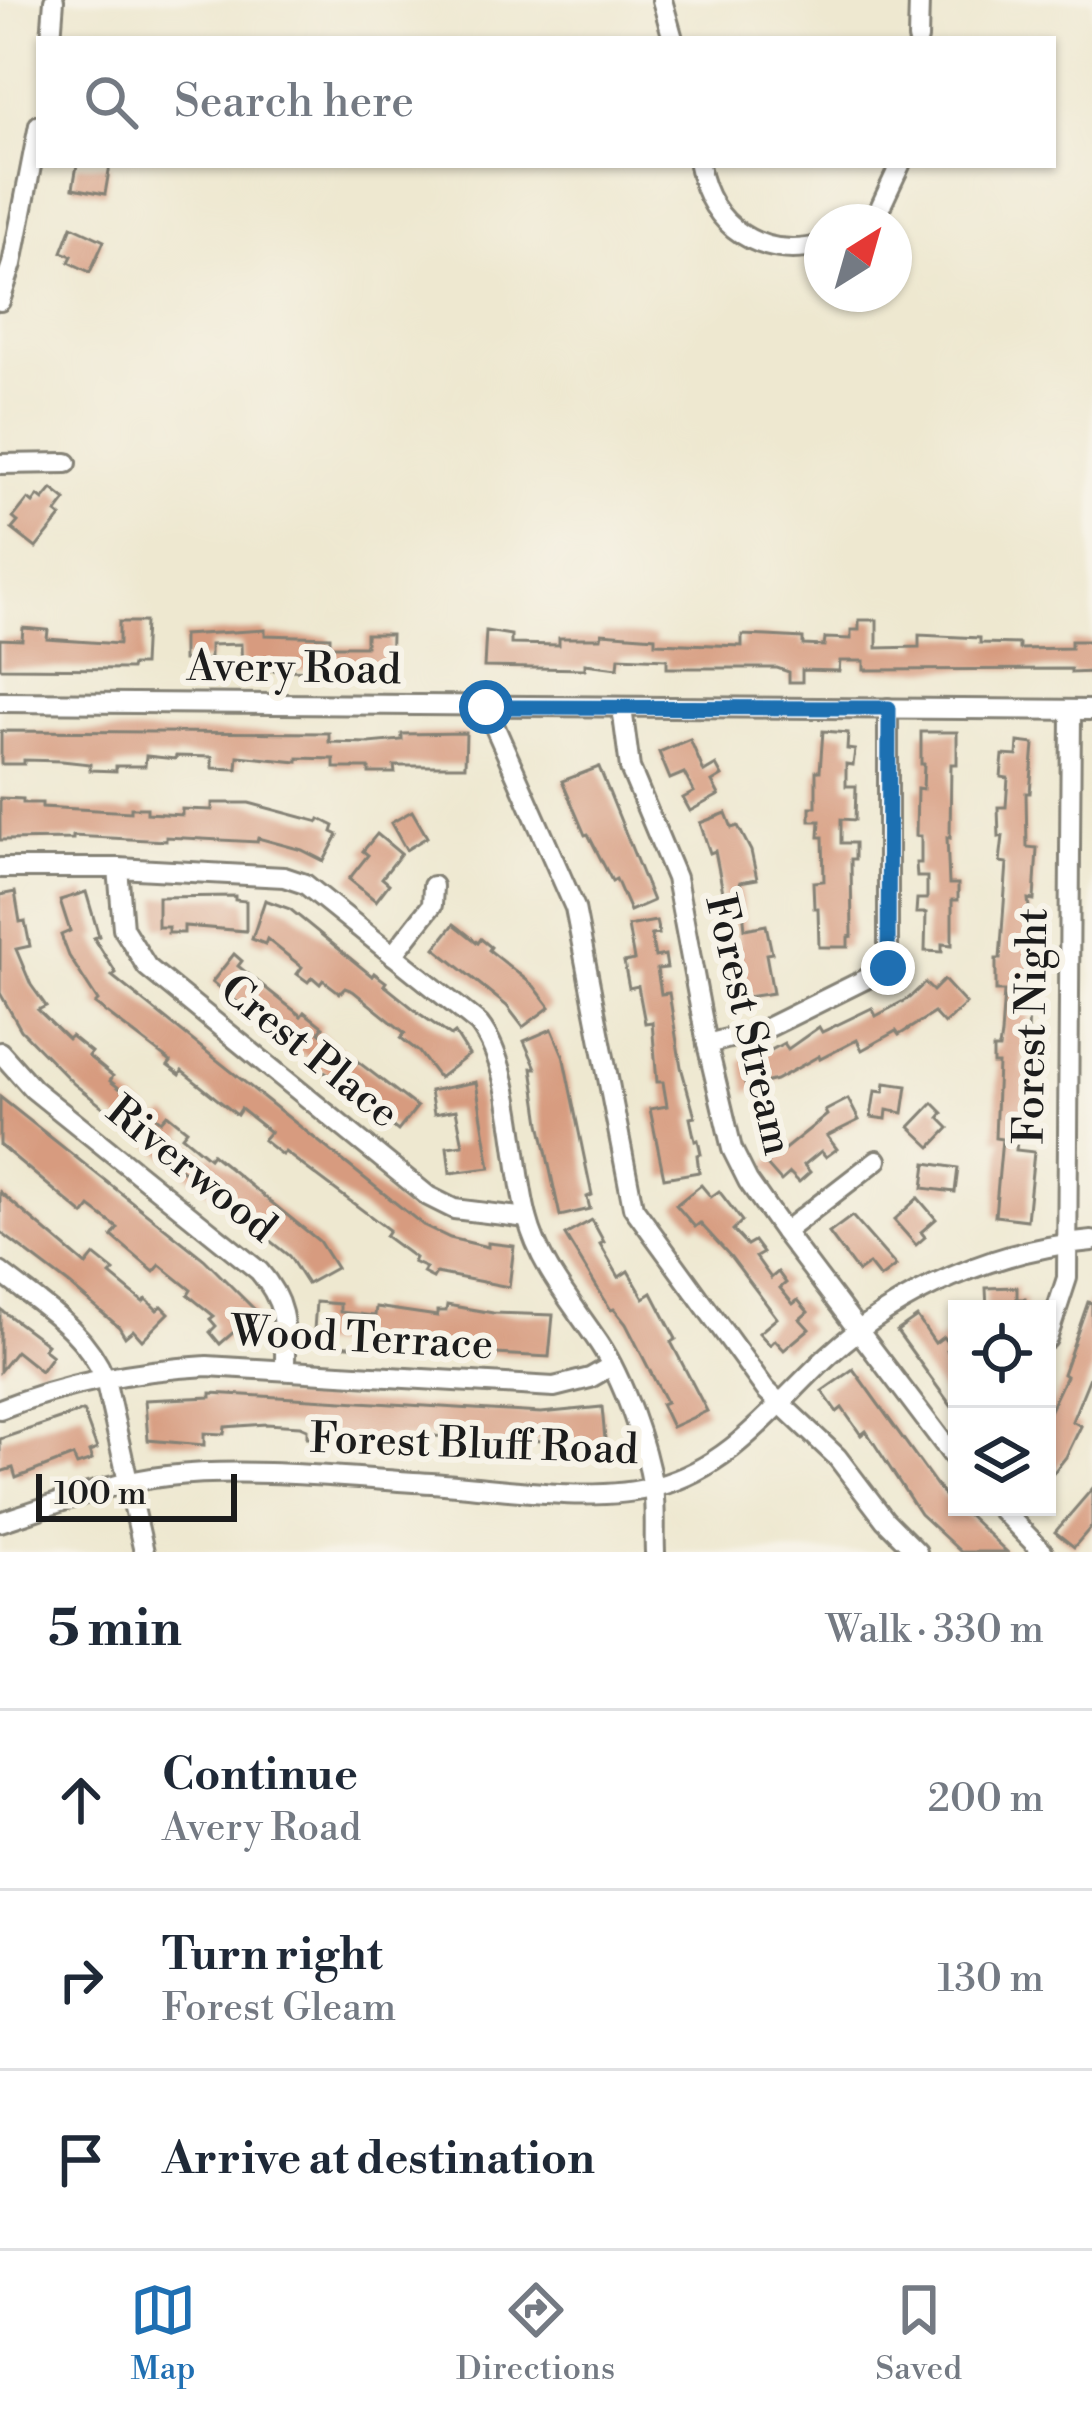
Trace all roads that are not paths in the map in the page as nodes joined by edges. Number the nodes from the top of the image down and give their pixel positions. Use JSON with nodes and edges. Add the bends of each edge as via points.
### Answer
{"nodes":[{"id":1,"x":54,"y":0,"type":"edge"},
{"id":2,"x":662,"y":0,"type":"edge"},
{"id":3,"x":919,"y":0,"type":"edge"},
{"id":4,"x":51,"y":36,"type":"edge"},
{"id":5,"x":672,"y":36,"type":"edge"},
{"id":6,"x":918,"y":36,"type":"edge"},
{"id":7,"x":36,"y":140,"type":"edge"},
{"id":8,"x":700,"y":168,"type":"edge"},
{"id":9,"x":899,"y":168,"type":"edge"},
{"id":10,"x":882,"y":204,"type":"edge"},
{"id":11,"x":804,"y":248,"type":"edge"},
{"id":12,"x":0,"y":301,"type":"edge"},
{"id":13,"x":67,"y":463,"type":"dead end"},
{"id":14,"x":0,"y":464,"type":"edge"},
{"id":15,"x":0,"y":703,"type":"edge"},
{"id":16,"x":486,"y":707,"type":"junction"},
{"id":17,"x":622,"y":708,"type":"junction"},
{"id":18,"x":889,"y":708,"type":"junction"},
{"id":19,"x":1071,"y":710,"type":"junction"},
{"id":20,"x":1092,"y":710,"type":"edge"},
{"id":21,"x":0,"y":868,"type":"edge"},
{"id":22,"x":118,"y":868,"type":"junction"},
{"id":23,"x":433,"y":886,"type":"dead end"},
{"id":24,"x":393,"y":955,"type":"junction"},
{"id":25,"x":706,"y":1044,"type":"junction"},
{"id":26,"x":0,"y":1052,"type":"edge"},
{"id":27,"x":877,"y":1160,"type":"dead end"},
{"id":28,"x":527,"y":1217,"type":"junction"},
{"id":29,"x":784,"y":1232,"type":"junction"},
{"id":30,"x":1092,"y":1241,"type":"edge"},
{"id":31,"x":1065,"y":1244,"type":"junction"},
{"id":32,"x":0,"y":1272,"type":"edge"},
{"id":33,"x":1056,"y":1312,"type":"edge"},
{"id":34,"x":858,"y":1332,"type":"junction"},
{"id":35,"x":611,"y":1366,"type":"junction"},
{"id":36,"x":285,"y":1370,"type":"junction"},
{"id":37,"x":105,"y":1379,"type":"junction"},
{"id":38,"x":779,"y":1404,"type":"junction"},
{"id":39,"x":0,"y":1409,"type":"edge"},
{"id":40,"x":948,"y":1449,"type":"edge"},
{"id":41,"x":129,"y":1482,"type":"junction"},
{"id":42,"x":653,"y":1488,"type":"junction"},
{"id":43,"x":1008,"y":1516,"type":"edge"},
{"id":44,"x":0,"y":1522,"type":"edge"},
{"id":45,"x":144,"y":1552,"type":"edge"},
{"id":46,"x":655,"y":1552,"type":"edge"},
{"id":47,"x":917,"y":1552,"type":"edge"},
{"id":48,"x":1043,"y":1552,"type":"edge"}],
"edges":[{"from":1,"to":4,"type":"street"},
{"from":2,"to":5,"type":"street"},
{"from":3,"to":6,"type":"street"},
{"from":7,"to":12,"type":"street"},
{"from":8,"to":11,"type":"street","via":[[722,218],[759,245]]},
{"from":9,"to":10,"type":"street"},
{"from":13,"to":14,"type":"street"},
{"from":15,"to":16,"type":"street","name":"Avery Road"},
{"from":16,"to":17,"type":"street","name":"Avery Road"},
{"from":16,"to":38,"type":"street","via":[[575,908],[633,1207]]},
{"from":17,"to":18,"type":"street","name":"Avery Road"},
{"from":17,"to":25,"type":"street","name":"Forest Stream","via":[[630,767],[676,878]]},
{"from":18,"to":19,"type":"street","name":"Avery Road"},
{"from":18,"to":25,"type":"street","via":[[888,968],[765,1029]]},
{"from":19,"to":20,"type":"street","name":"Avery Road"},
{"from":19,"to":31,"type":"street","name":"Forest Night"},
{"from":21,"to":22,"type":"street"},
{"from":22,"to":24,"type":"street","via":[[284,877]]},
{"from":22,"to":28,"type":"street","name":"Crest Place","via":[[123,928],[147,967],[428,1196],[454,1209]]},
{"from":23,"to":24,"type":"street","via":[[431,905]]},
{"from":24,"to":28,"type":"street","via":[[489,1036]]},
{"from":25,"to":29,"type":"street","name":"Forest Stream","via":[[732,1149]]},
{"from":26,"to":36,"type":"street","name":"Riverwood","via":[[33,1089],[259,1270],[285,1320]]},
{"from":27,"to":29,"type":"street"},
{"from":28,"to":35,"type":"street","via":[[559,1291]]},
{"from":29,"to":34,"type":"street","name":"Forest Stream"},
{"from":30,"to":31,"type":"street","name":"Forest Bluff Road"},
{"from":31,"to":33,"type":"street","name":"Forest Night","via":[[1067,1278]]},
{"from":31,"to":34,"type":"street","name":"Forest Bluff Road","via":[[943,1281]]},
{"from":32,"to":37,"type":"street","via":[[75,1331]]},
{"from":34,"to":38,"type":"street","name":"Forest Bluff Road"},
{"from":34,"to":40,"type":"street","name":"Forest Stream"},
{"from":35,"to":36,"type":"street","name":"Wood Terrace","via":[[554,1387]]},
{"from":35,"to":42,"type":"street"},
{"from":36,"to":37,"type":"street","name":"Wood Terrace","via":[[207,1366]]},
{"from":37,"to":39,"type":"street","name":"Wood Terrace"},
{"from":37,"to":41,"type":"street"},
{"from":38,"to":42,"type":"street","name":"Forest Bluff Road","via":[[714,1462]]},
{"from":38,"to":47,"type":"street","via":[[837,1457]]},
{"from":41,"to":42,"type":"street","name":"Forest Bluff Road","via":[[205,1474],[592,1493]]},
{"from":41,"to":44,"type":"street","name":"Forest Bluff Road"},
{"from":41,"to":45,"type":"street"},
{"from":42,"to":46,"type":"street"},
{"from":43,"to":48,"type":"street"}]}
